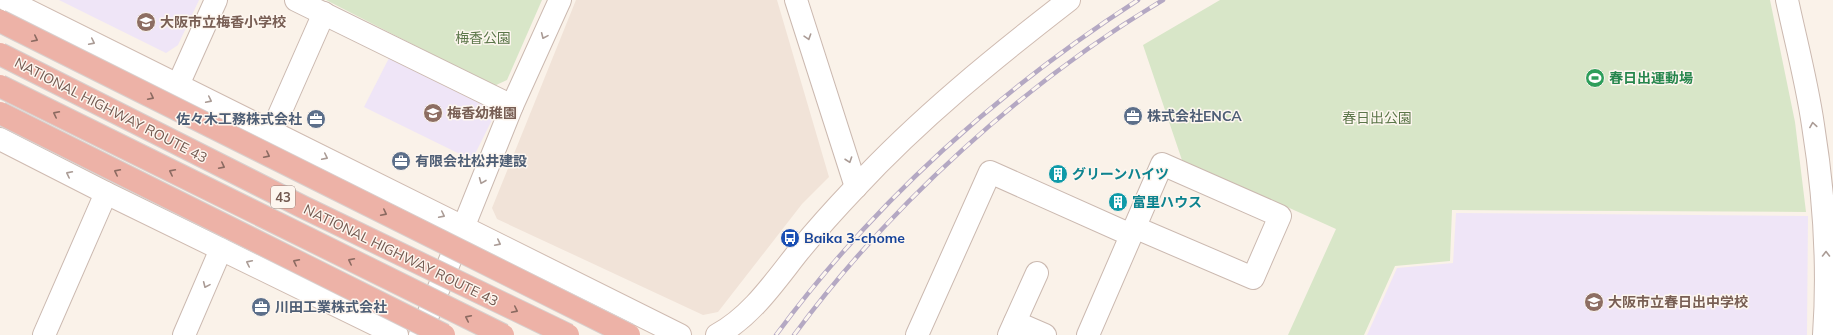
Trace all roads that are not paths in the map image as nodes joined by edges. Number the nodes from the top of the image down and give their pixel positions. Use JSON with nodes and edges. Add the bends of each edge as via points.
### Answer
{"nodes":[{"id":1,"x":7,"y":0,"type":"edge"},
{"id":2,"x":216,"y":0,"type":"edge"},
{"id":3,"x":296,"y":0,"type":"edge"},
{"id":4,"x":560,"y":0,"type":"edge"},
{"id":5,"x":796,"y":0,"type":"edge"},
{"id":6,"x":1069,"y":0,"type":"edge"},
{"id":7,"x":1787,"y":0,"type":"edge"},
{"id":8,"x":324,"y":13,"type":"junction"},
{"id":9,"x":0,"y":21,"type":"edge"},
{"id":10,"x":0,"y":54,"type":"edge"},
{"id":11,"x":178,"y":85,"type":"junction"},
{"id":12,"x":0,"y":86,"type":"edge"},
{"id":13,"x":512,"y":106,"type":"junction"},
{"id":14,"x":0,"y":113,"type":"edge"},
{"id":15,"x":272,"y":131,"type":"junction"},
{"id":16,"x":0,"y":139,"type":"edge"},
{"id":17,"x":856,"y":187,"type":"junction"},
{"id":18,"x":106,"y":193,"type":"junction"},
{"id":19,"x":463,"y":226,"type":"junction"},
{"id":20,"x":1133,"y":231,"type":"junction"},
{"id":21,"x":221,"y":249,"type":"junction"},
{"id":22,"x":1037,"y":273,"type":"dead end"},
{"id":23,"x":612,"y":300,"type":"junction"},
{"id":24,"x":1012,"y":328,"type":"edge"},
{"id":25,"x":44,"y":335,"type":"edge"},
{"id":26,"x":184,"y":335,"type":"edge"},
{"id":27,"x":397,"y":335,"type":"edge"},
{"id":28,"x":420,"y":335,"type":"edge"},
{"id":29,"x":444,"y":335,"type":"edge"},
{"id":30,"x":503,"y":335,"type":"edge"},
{"id":31,"x":568,"y":335,"type":"edge"},
{"id":32,"x":596,"y":335,"type":"edge"},
{"id":33,"x":629,"y":335,"type":"edge"},
{"id":34,"x":680,"y":335,"type":"edge"},
{"id":35,"x":718,"y":335,"type":"edge"},
{"id":36,"x":917,"y":335,"type":"edge"},
{"id":37,"x":1045,"y":335,"type":"edge"},
{"id":38,"x":1088,"y":335,"type":"edge"},
{"id":39,"x":1824,"y":335,"type":"edge"}],
"edges":[{"from":1,"to":11,"type":"street","one_way":true},
{"from":2,"to":11,"type":"street"},
{"from":3,"to":8,"type":"street"},
{"from":4,"to":13,"type":"street","one_way":true},
{"from":5,"to":17,"type":"street","one_way":true},
{"from":6,"to":17,"type":"street","via":[[964,84]]},
{"from":39,"to":7,"type":"street","one_way":true,"via":[[1826,243],[1821,193],[1813,125]]},
{"from":8,"to":13,"type":"street"},
{"from":8,"to":15,"type":"street"},
{"from":9,"to":33,"type":"highway","one_way":true,"bridge":true},
{"from":10,"to":31,"type":"highway","name":"NATIONAL HIGHWAY ROUTE 43","number":"43","one_way":true,"bridge":true,"via":[[303,207]]},
{"from":11,"to":15,"type":"street","one_way":true},
{"from":30,"to":12,"type":"highway","name":"NATIONAL HIGHWAY ROUTE 43","number":"43","one_way":true,"bridge":true},
{"from":13,"to":19,"type":"street","one_way":true},
{"from":29,"to":14,"type":"highway","one_way":true,"bridge":true},
{"from":15,"to":19,"type":"street","one_way":true},
{"from":18,"to":16,"type":"street","one_way":true},
{"from":17,"to":35,"type":"street","via":[[816,231],[755,306]]},
{"from":18,"to":21,"type":"street"},
{"from":18,"to":25,"type":"street"},
{"from":19,"to":23,"type":"street","one_way":true},
{"from":19,"to":28,"type":"street"},
{"from":20,"to":20,"type":"street","via":[[1162,164],[1280,216],[1253,278]]},
{"from":20,"to":36,"type":"street","via":[[990,172]]},
{"from":20,"to":38,"type":"street"},
{"from":21,"to":26,"type":"street","one_way":true},
{"from":27,"to":21,"type":"street","one_way":true},
{"from":22,"to":24,"type":"street"},
{"from":23,"to":32,"type":"street"},
{"from":23,"to":34,"type":"street"},
{"from":24,"to":37,"type":"street"}]}
